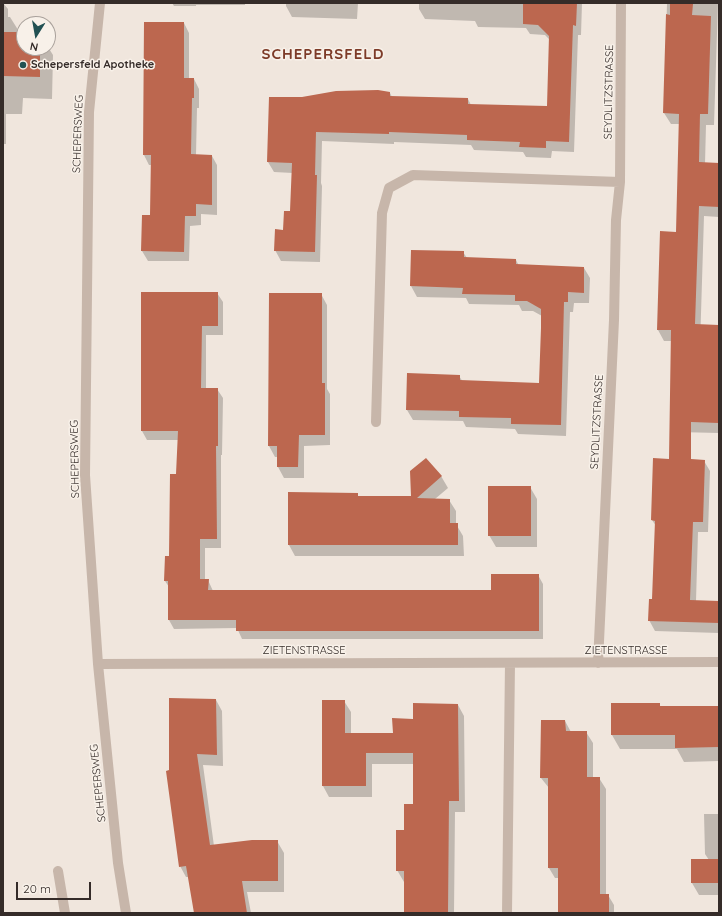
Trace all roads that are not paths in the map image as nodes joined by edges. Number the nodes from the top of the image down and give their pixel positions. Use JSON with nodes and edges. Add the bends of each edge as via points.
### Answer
{"nodes":[{"id":1,"x":100,"y":3,"type":"edge"},
{"id":2,"x":621,"y":3,"type":"edge"},
{"id":3,"x":620,"y":182,"type":"junction"},
{"id":4,"x":376,"y":422,"type":"dead end"},
{"id":5,"x":719,"y":662,"type":"edge"},
{"id":6,"x":510,"y":663,"type":"junction"},
{"id":7,"x":598,"y":663,"type":"junction"},
{"id":8,"x":98,"y":664,"type":"junction"},
{"id":9,"x":58,"y":871,"type":"dead end"},
{"id":10,"x":65,"y":913,"type":"edge"},
{"id":11,"x":126,"y":913,"type":"edge"},
{"id":12,"x":508,"y":913,"type":"edge"}],
"edges":[{"from":1,"to":8,"type":"street","name":"SCHEPERSWEG","via":[[89,112],[85,475]]},
{"from":2,"to":3,"type":"street","name":"SEYDLITZSTRASSE"},
{"from":3,"to":4,"type":"street","via":[[413,175],[389,188],[382,213]]},
{"from":3,"to":7,"type":"street","name":"SEYDLITZSTRASSE","via":[[616,220],[614,328]]},
{"from":5,"to":7,"type":"street","name":"ZIETENSTRASSE"},
{"from":6,"to":7,"type":"street","name":"ZIETENSTRASSE"},
{"from":6,"to":8,"type":"street","name":"ZIETENSTRASSE"},
{"from":6,"to":12,"type":"street"},
{"from":8,"to":11,"type":"street","name":"SCHEPERSWEG","via":[[118,863]]},
{"from":9,"to":10,"type":"street"}]}
